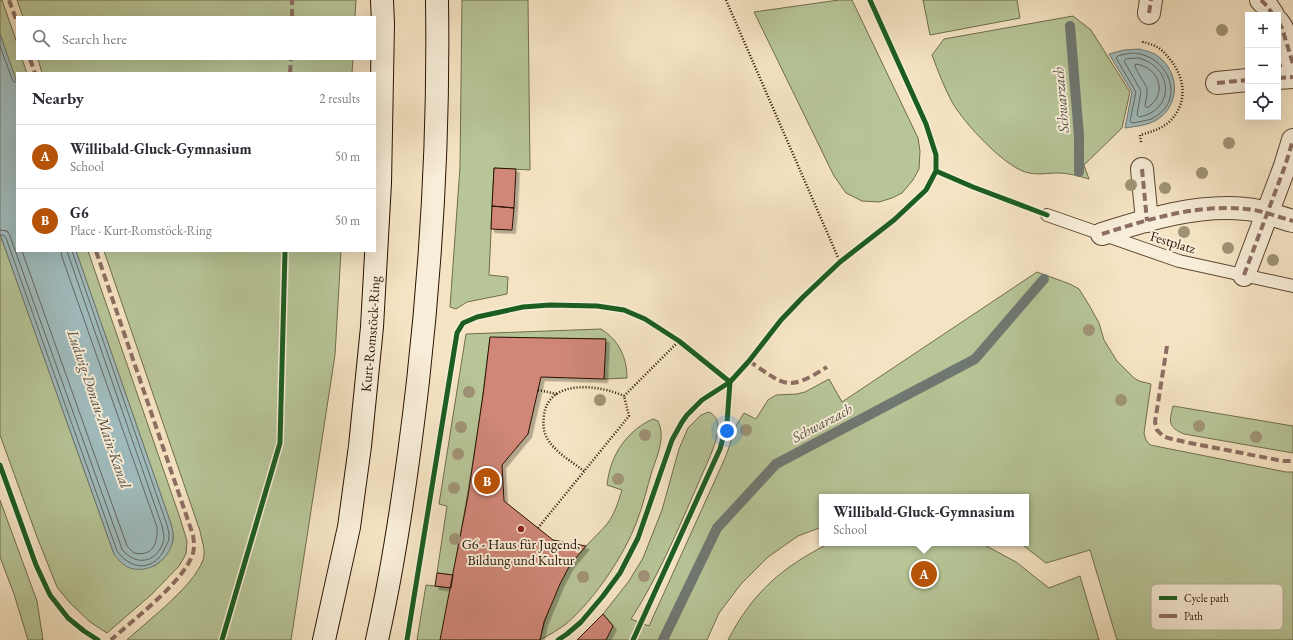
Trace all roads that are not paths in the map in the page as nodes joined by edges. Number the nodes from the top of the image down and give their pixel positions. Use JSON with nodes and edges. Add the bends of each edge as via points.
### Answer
{"nodes":[{"id":1,"x":382,"y":0,"type":"edge"},
{"id":2,"x":437,"y":0,"type":"edge"},
{"id":3,"x":1261,"y":0,"type":"edge"},
{"id":4,"x":1271,"y":12,"type":"edge"},
{"id":5,"x":1281,"y":26,"type":"edge"},
{"id":6,"x":1293,"y":64,"type":"edge"},
{"id":7,"x":1293,"y":77,"type":"edge"},
{"id":8,"x":1281,"y":78,"type":"edge"},
{"id":9,"x":1245,"y":80,"type":"edge"},
{"id":10,"x":1217,"y":83,"type":"dead end"},
{"id":11,"x":1293,"y":140,"type":"edge"},
{"id":12,"x":1142,"y":169,"type":"dead end"},
{"id":13,"x":1267,"y":214,"type":"junction"},
{"id":14,"x":1047,"y":215,"type":"dead end"},
{"id":15,"x":1146,"y":221,"type":"junction"},
{"id":16,"x":1293,"y":221,"type":"edge"},
{"id":17,"x":1102,"y":234,"type":"junction"},
{"id":18,"x":376,"y":251,"type":"edge"},
{"id":19,"x":376,"y":252,"type":"edge"},
{"id":20,"x":1244,"y":275,"type":"junction"},
{"id":21,"x":1293,"y":286,"type":"edge"},
{"id":22,"x":324,"y":640,"type":"edge"},
{"id":23,"x":377,"y":640,"type":"edge"}],
"edges":[{"from":1,"to":18,"type":"main road","name":"Kurt-Romstöck-Ring","via":[[380,183]]},
{"from":2,"to":23,"type":"main road","via":[[436,142],[426,305],[401,511]]},
{"from":3,"to":4,"type":"main road"},
{"from":5,"to":6,"type":"main road"},
{"from":7,"to":8,"type":"main road"},
{"from":9,"to":10,"type":"main road"},
{"from":11,"to":13,"type":"main road"},
{"from":12,"to":15,"type":"main road"},
{"from":13,"to":15,"type":"main road","via":[[1247,209],[1216,207]]},
{"from":13,"to":16,"type":"main road"},
{"from":13,"to":20,"type":"main road"},
{"from":14,"to":17,"type":"lane","name":"Festplatz"},
{"from":15,"to":17,"type":"main road"},
{"from":17,"to":20,"type":"lane","name":"Festplatz","via":[[1179,261]]},
{"from":19,"to":22,"type":"main road","name":"Kurt-Romstöck-Ring","via":[[360,446],[349,527]]},
{"from":20,"to":21,"type":"lane","name":"Festplatz"}]}
